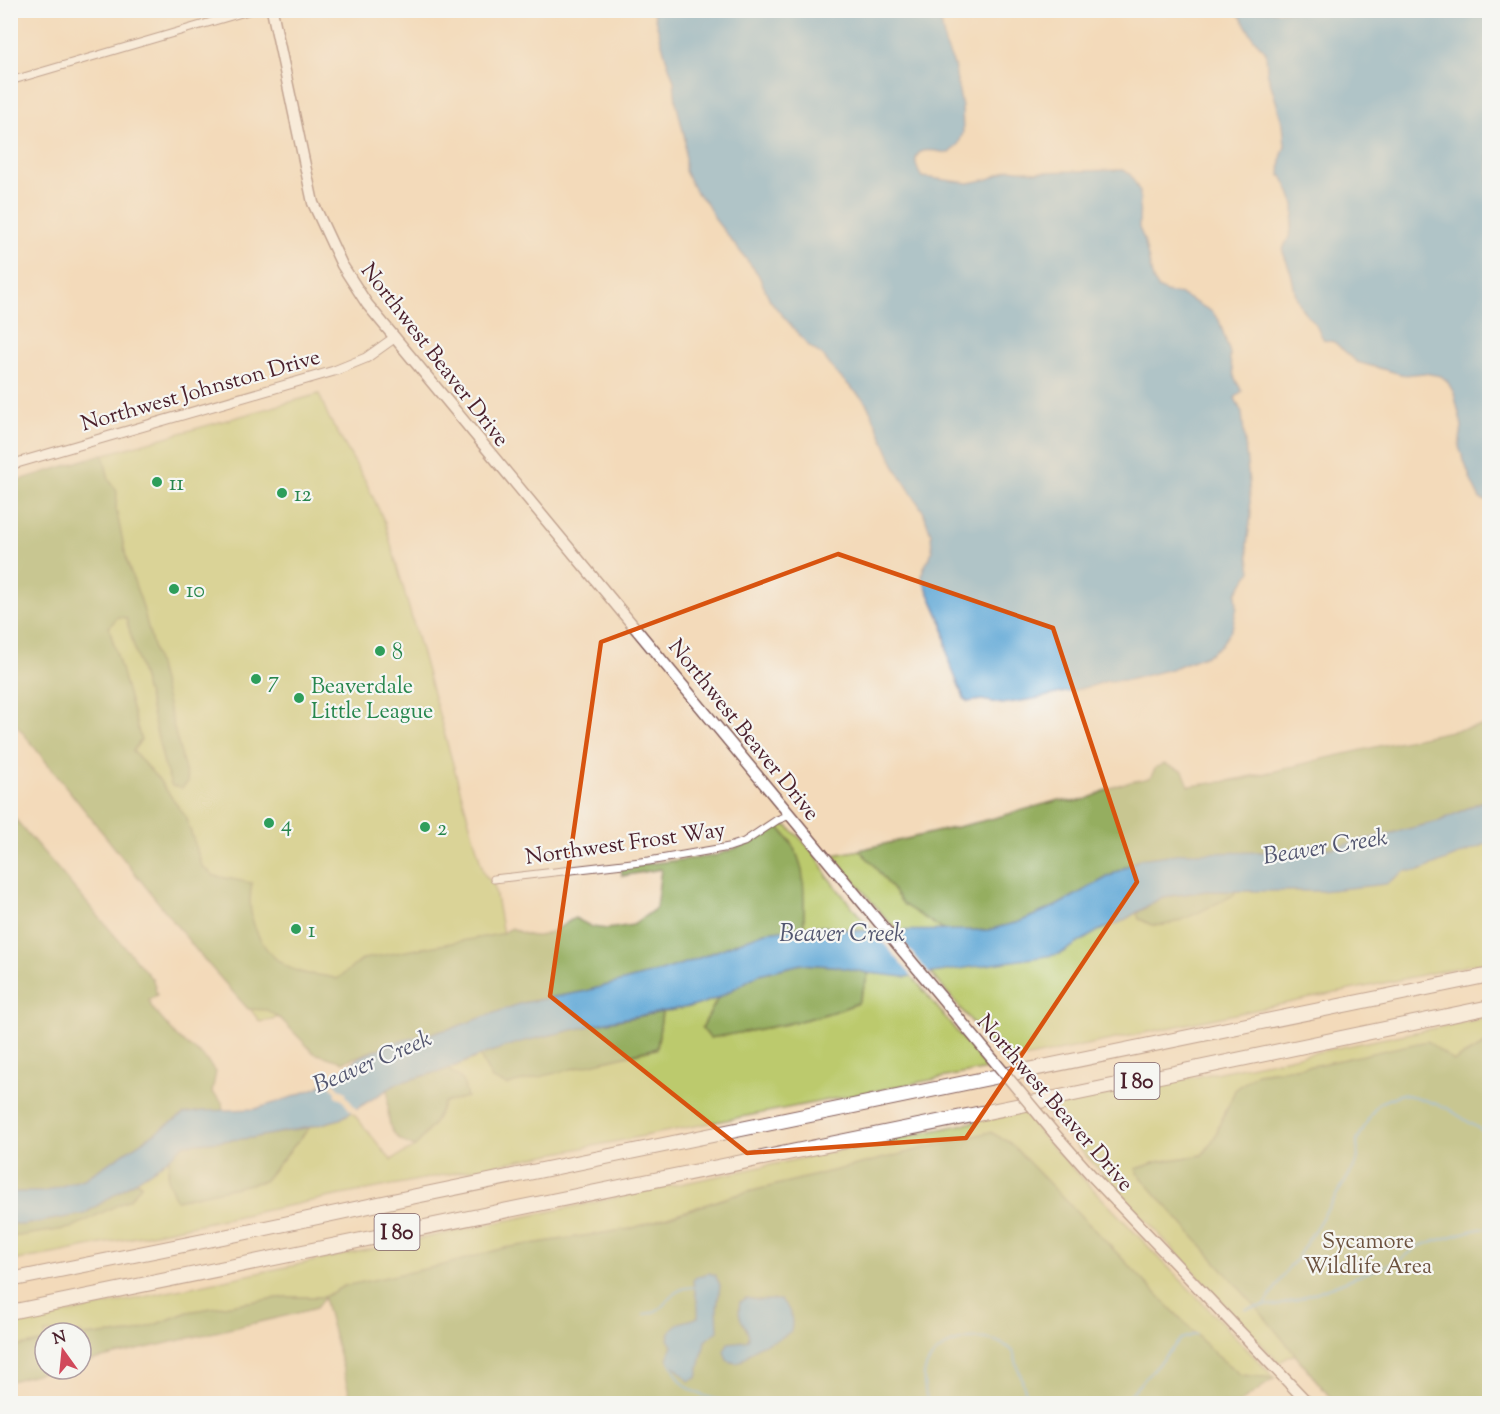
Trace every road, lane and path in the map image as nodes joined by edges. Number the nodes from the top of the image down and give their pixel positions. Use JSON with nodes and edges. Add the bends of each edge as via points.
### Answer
{"nodes":[{"id":1,"x":252,"y":10,"type":"edge"},
{"id":2,"x":272,"y":10,"type":"edge"},
{"id":3,"x":10,"y":81,"type":"edge"},
{"id":4,"x":394,"y":338,"type":"junction"},
{"id":5,"x":10,"y":465,"type":"edge"},
{"id":6,"x":790,"y":814,"type":"junction"},
{"id":7,"x":494,"y":879,"type":"dead end"},
{"id":8,"x":1490,"y":975,"type":"edge"},
{"id":9,"x":1490,"y":1006,"type":"edge"},
{"id":10,"x":11,"y":1280,"type":"edge"},
{"id":11,"x":10,"y":1312,"type":"edge"},
{"id":12,"x":1309,"y":1404,"type":"edge"}],
"edges":[{"from":1,"to":3,"type":"street"},
{"from":2,"to":4,"type":"main road","name":"Northwest Beaver Drive","via":[[313,203],[342,266]]},
{"from":4,"to":5,"type":"street","name":"Northwest Johnston Drive","via":[[366,358],[334,371]]},
{"from":4,"to":6,"type":"main road","name":"Northwest Beaver Drive"},
{"from":6,"to":7,"type":"street","name":"Northwest Frost Way","via":[[729,847],[649,861]]},
{"from":6,"to":12,"type":"main road","name":"Northwest Beaver Drive","bridge":true,"via":[[1054,1133]]},
{"from":8,"to":10,"type":"highway","number":"I 80"},
{"from":9,"to":11,"type":"highway","number":"I 80"}]}
